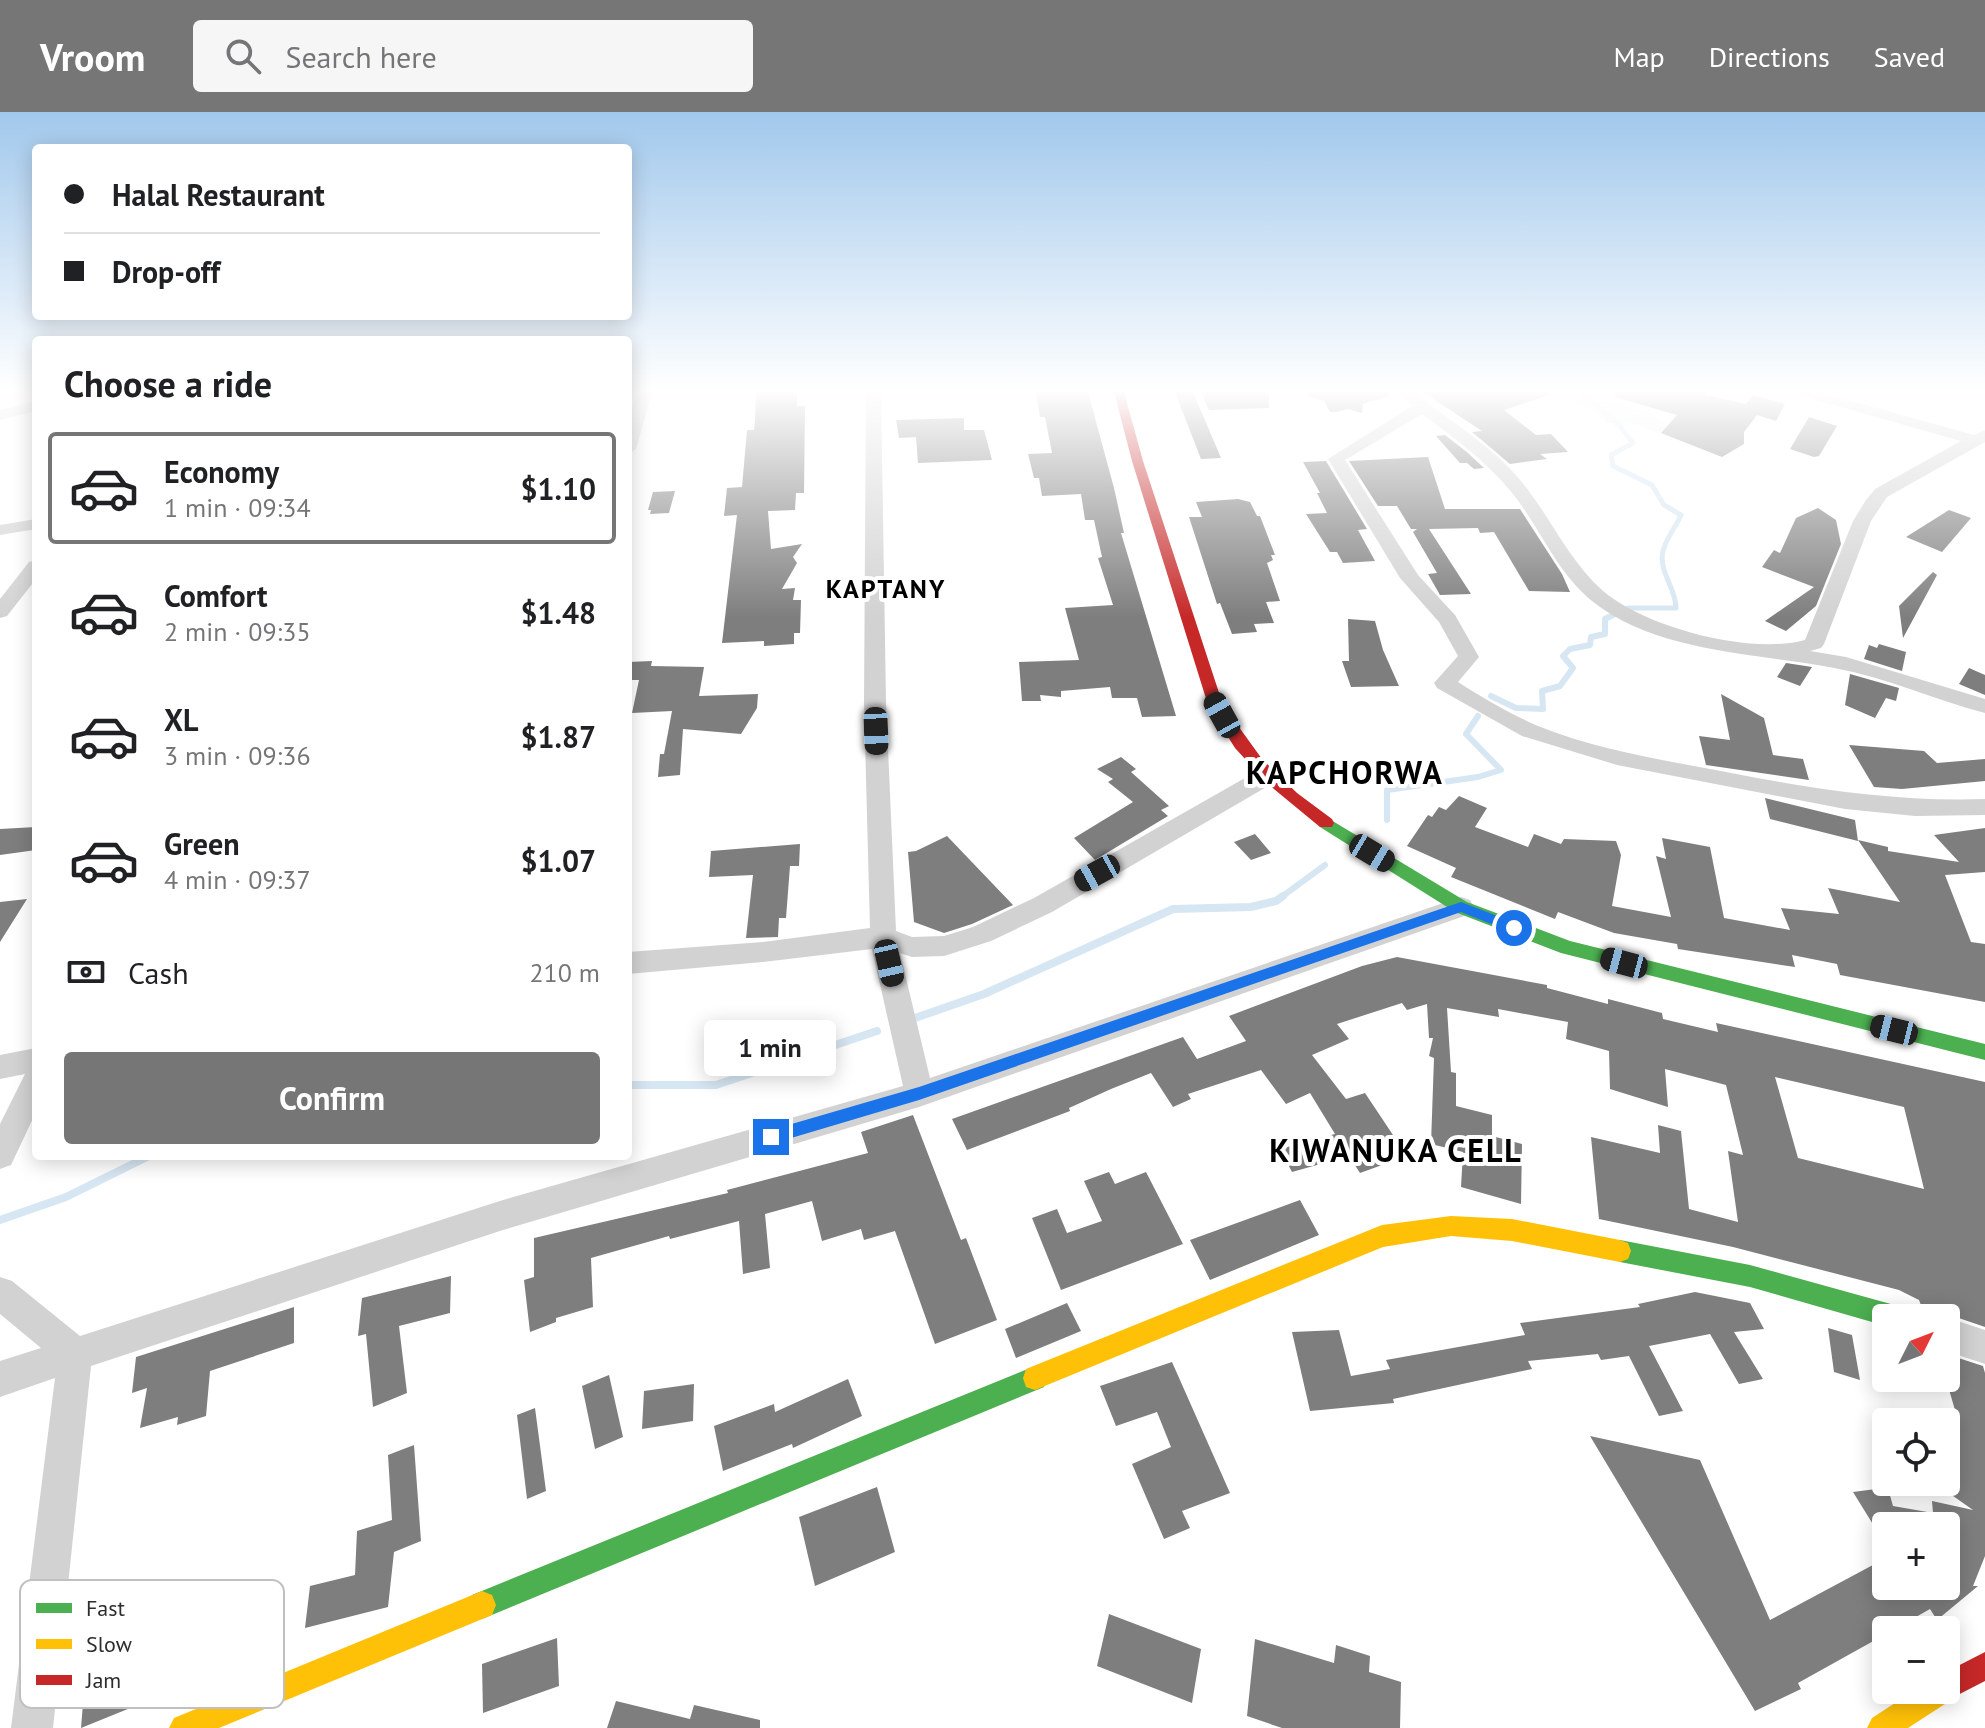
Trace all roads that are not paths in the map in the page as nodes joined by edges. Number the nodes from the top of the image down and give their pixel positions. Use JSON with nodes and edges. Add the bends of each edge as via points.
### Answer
{"nodes":[{"id":1,"x":873,"y":467,"type":"edge"},
{"id":2,"x":1140,"y":467,"type":"edge"},
{"id":3,"x":1341,"y":467,"type":"edge"},
{"id":4,"x":1499,"y":467,"type":"edge"},
{"id":5,"x":1927,"y":467,"type":"edge"},
{"id":6,"x":32,"y":525,"type":"edge"},
{"id":7,"x":0,"y":530,"type":"edge"},
{"id":8,"x":32,"y":571,"type":"edge"},
{"id":9,"x":0,"y":612,"type":"edge"},
{"id":10,"x":1814,"y":644,"type":"junction"},
{"id":11,"x":1777,"y":652,"type":"junction"},
{"id":12,"x":1839,"y":662,"type":"junction"},
{"id":13,"x":1985,"y":706,"type":"edge"},
{"id":14,"x":1267,"y":776,"type":"junction"},
{"id":15,"x":1985,"y":807,"type":"edge"},
{"id":16,"x":1461,"y":907,"type":"junction"},
{"id":17,"x":883,"y":937,"type":"junction"},
{"id":18,"x":632,"y":963,"type":"edge"},
{"id":19,"x":1985,"y":1052,"type":"edge"},
{"id":20,"x":32,"y":1061,"type":"edge"},
{"id":21,"x":0,"y":1067,"type":"edge"},
{"id":22,"x":32,"y":1089,"type":"edge"},
{"id":23,"x":919,"y":1094,"type":"junction"},
{"id":24,"x":0,"y":1155,"type":"edge"},
{"id":25,"x":0,"y":1293,"type":"edge"},
{"id":26,"x":1872,"y":1311,"type":"edge"},
{"id":27,"x":1960,"y":1339,"type":"edge"},
{"id":28,"x":1985,"y":1347,"type":"edge"},
{"id":29,"x":75,"y":1354,"type":"junction"},
{"id":30,"x":0,"y":1379,"type":"edge"},
{"id":31,"x":49,"y":1580,"type":"edge"},
{"id":32,"x":1985,"y":1666,"type":"edge"},
{"id":33,"x":1960,"y":1680,"type":"edge"},
{"id":34,"x":284,"y":1687,"type":"edge"},
{"id":35,"x":1920,"y":1704,"type":"edge"},
{"id":36,"x":34,"y":1708,"type":"edge"},
{"id":37,"x":233,"y":1708,"type":"edge"},
{"id":38,"x":32,"y":1728,"type":"edge"},
{"id":39,"x":184,"y":1728,"type":"edge"},
{"id":40,"x":1882,"y":1728,"type":"edge"}],
"edges":[{"from":1,"to":17,"type":"street"},
{"from":2,"to":14,"type":"main road","via":[[1208,689]]},
{"from":3,"to":15,"type":"street","via":[[1410,578],[1448,619],[1469,657],[1445,683],[1490,712],[1534,732],[1655,766],[1848,801]]},
{"from":4,"to":11,"type":"street","via":[[1531,503],[1593,593],[1609,604],[1692,638]]},
{"from":5,"to":10,"type":"street","via":[[1881,493],[1872,504]]},
{"from":6,"to":7,"type":"street"},
{"from":8,"to":9,"type":"street"},
{"from":10,"to":11,"type":"street"},
{"from":10,"to":12,"type":"street"},
{"from":11,"to":12,"type":"street"},
{"from":12,"to":13,"type":"street"},
{"from":14,"to":16,"type":"main road","via":[[1295,802]]},
{"from":14,"to":17,"type":"street","via":[[1043,905],[982,934],[926,948]]},
{"from":16,"to":19,"type":"main road","via":[[1567,948]]},
{"from":16,"to":23,"type":"street"},
{"from":17,"to":18,"type":"street"},
{"from":17,"to":23,"type":"street"},
{"from":20,"to":21,"type":"street"},
{"from":22,"to":24,"type":"street"},
{"from":23,"to":29,"type":"street","via":[[503,1215]]},
{"from":25,"to":29,"type":"street"},
{"from":26,"to":34,"type":"main road","via":[[1750,1276],[1512,1230],[1451,1226],[1382,1236]]},
{"from":27,"to":28,"type":"street"},
{"from":29,"to":30,"type":"street"},
{"from":29,"to":31,"type":"street"},
{"from":32,"to":33,"type":"main road"},
{"from":35,"to":40,"type":"main road"},
{"from":36,"to":38,"type":"street"},
{"from":37,"to":39,"type":"main road"}]}
